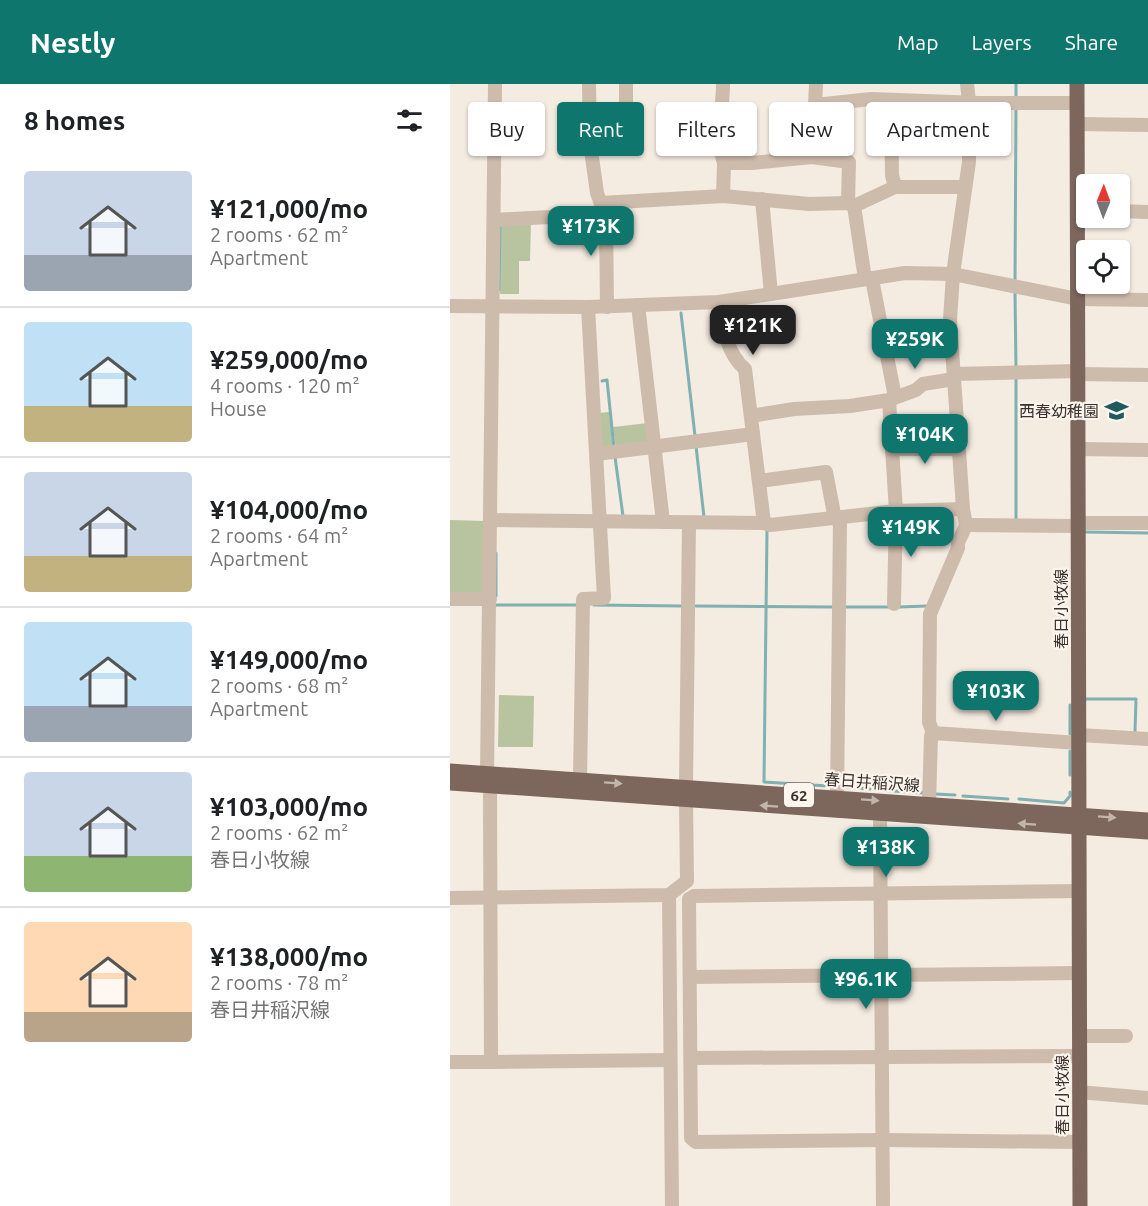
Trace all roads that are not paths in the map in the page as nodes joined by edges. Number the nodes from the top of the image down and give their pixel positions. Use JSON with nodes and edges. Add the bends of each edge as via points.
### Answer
{"nodes":[{"id":1,"x":495,"y":84,"type":"edge"},
{"id":2,"x":589,"y":84,"type":"edge"},
{"id":3,"x":626,"y":84,"type":"edge"},
{"id":4,"x":723,"y":84,"type":"edge"},
{"id":5,"x":816,"y":84,"type":"edge"},
{"id":6,"x":967,"y":84,"type":"edge"},
{"id":7,"x":1077,"y":84,"type":"edge"},
{"id":8,"x":891,"y":99,"type":"junction"},
{"id":9,"x":626,"y":102,"type":"edge"},
{"id":10,"x":815,"y":102,"type":"edge"},
{"id":11,"x":853,"y":102,"type":"edge"},
{"id":12,"x":969,"y":102,"type":"joint"},
{"id":13,"x":1011,"y":102,"type":"edge"},
{"id":14,"x":1077,"y":103,"type":"junction"},
{"id":15,"x":1077,"y":124,"type":"junction"},
{"id":16,"x":1148,"y":125,"type":"edge"},
{"id":17,"x":969,"y":156,"type":"edge"},
{"id":18,"x":812,"y":157,"type":"joint"},
{"id":19,"x":724,"y":163,"type":"junction"},
{"id":20,"x":1080,"y":174,"type":"edge"},
{"id":21,"x":895,"y":187,"type":"junction"},
{"id":22,"x":964,"y":187,"type":"junction"},
{"id":23,"x":723,"y":196,"type":"junction"},
{"id":24,"x":762,"y":199,"type":"junction"},
{"id":25,"x":851,"y":204,"type":"junction"},
{"id":26,"x":602,"y":208,"type":"junction"},
{"id":27,"x":1130,"y":211,"type":"edge"},
{"id":28,"x":1148,"y":212,"type":"edge"},
{"id":29,"x":494,"y":220,"type":"junction"},
{"id":30,"x":1081,"y":228,"type":"edge"},
{"id":31,"x":953,"y":274,"type":"junction"},
{"id":32,"x":868,"y":279,"type":"junction"},
{"id":33,"x":771,"y":294,"type":"junction"},
{"id":34,"x":1078,"y":299,"type":"junction"},
{"id":35,"x":1148,"y":300,"type":"edge"},
{"id":36,"x":719,"y":302,"type":"junction"},
{"id":37,"x":638,"y":305,"type":"junction"},
{"id":38,"x":450,"y":306,"type":"edge"},
{"id":39,"x":494,"y":306,"type":"junction"},
{"id":40,"x":588,"y":307,"type":"junction"},
{"id":41,"x":607,"y":307,"type":"junction"},
{"id":42,"x":1078,"y":373,"type":"junction"},
{"id":43,"x":1148,"y":375,"type":"edge"},
{"id":44,"x":954,"y":376,"type":"junction"},
{"id":45,"x":892,"y":399,"type":"junction"},
{"id":46,"x":751,"y":416,"type":"junction"},
{"id":47,"x":753,"y":434,"type":"junction"},
{"id":48,"x":655,"y":447,"type":"junction"},
{"id":49,"x":892,"y":449,"type":"junction"},
{"id":50,"x":959,"y":449,"type":"junction"},
{"id":51,"x":1078,"y":449,"type":"junction"},
{"id":52,"x":1148,"y":450,"type":"edge"},
{"id":53,"x":597,"y":454,"type":"junction"},
{"id":54,"x":759,"y":481,"type":"junction"},
{"id":55,"x":963,"y":509,"type":"junction"},
{"id":56,"x":896,"y":511,"type":"junction"},
{"id":57,"x":837,"y":518,"type":"junction"},
{"id":58,"x":491,"y":520,"type":"junction"},
{"id":59,"x":601,"y":521,"type":"junction"},
{"id":60,"x":663,"y":522,"type":"junction"},
{"id":61,"x":689,"y":523,"type":"junction"},
{"id":62,"x":764,"y":523,"type":"junction"},
{"id":63,"x":1148,"y":523,"type":"edge"},
{"id":64,"x":966,"y":525,"type":"junction"},
{"id":65,"x":1078,"y":525,"type":"junction"},
{"id":66,"x":450,"y":599,"type":"edge"},
{"id":67,"x":490,"y":599,"type":"junction"},
{"id":68,"x":894,"y":604,"type":"dead end"},
{"id":69,"x":933,"y":733,"type":"junction"},
{"id":70,"x":1079,"y":739,"type":"junction"},
{"id":71,"x":1148,"y":739,"type":"edge"},
{"id":72,"x":450,"y":771,"type":"edge"},
{"id":73,"x":489,"y":780,"type":"junction"},
{"id":74,"x":580,"y":780,"type":"junction"},
{"id":75,"x":450,"y":783,"type":"edge"},
{"id":76,"x":686,"y":794,"type":"junction"},
{"id":77,"x":837,"y":798,"type":"junction"},
{"id":78,"x":929,"y":804,"type":"junction"},
{"id":79,"x":880,"y":814,"type":"junction"},
{"id":80,"x":1148,"y":820,"type":"edge"},
{"id":81,"x":1079,"y":821,"type":"junction"},
{"id":82,"x":1148,"y":832,"type":"edge"},
{"id":83,"x":1079,"y":891,"type":"junction"},
{"id":84,"x":881,"y":894,"type":"junction"},
{"id":85,"x":669,"y":895,"type":"junction"},
{"id":86,"x":490,"y":897,"type":"junction"},
{"id":87,"x":450,"y":898,"type":"edge"},
{"id":88,"x":1079,"y":974,"type":"junction"},
{"id":89,"x":881,"y":975,"type":"junction"},
{"id":90,"x":690,"y":977,"type":"junction"},
{"id":91,"x":1080,"y":1036,"type":"junction"},
{"id":92,"x":1126,"y":1036,"type":"dead end"},
{"id":93,"x":1080,"y":1056,"type":"junction"},
{"id":94,"x":882,"y":1057,"type":"junction"},
{"id":95,"x":691,"y":1058,"type":"junction"},
{"id":96,"x":670,"y":1060,"type":"junction"},
{"id":97,"x":450,"y":1062,"type":"edge"},
{"id":98,"x":491,"y":1062,"type":"junction"},
{"id":99,"x":1079,"y":1092,"type":"junction"},
{"id":100,"x":1148,"y":1098,"type":"edge"},
{"id":101,"x":883,"y":1140,"type":"junction"},
{"id":102,"x":1079,"y":1142,"type":"junction"},
{"id":103,"x":672,"y":1206,"type":"edge"},
{"id":104,"x":883,"y":1206,"type":"edge"},
{"id":105,"x":1080,"y":1206,"type":"edge"}],
"edges":[{"from":1,"to":29,"type":"street"},
{"from":2,"to":26,"type":"street","via":[[590,143]]},
{"from":3,"to":9,"type":"street"},
{"from":4,"to":19,"type":"street","via":[[720,107]]},
{"from":5,"to":10,"type":"street"},
{"from":6,"to":12,"type":"street"},
{"from":7,"to":14,"type":"main road","name":"春日小牧線"},
{"from":8,"to":11,"type":"street"},
{"from":8,"to":12,"type":"street"},
{"from":8,"to":21,"type":"street"},
{"from":13,"to":14,"type":"street"},
{"from":14,"to":15,"type":"main road","name":"春日小牧線"},
{"from":15,"to":16,"type":"street"},
{"from":15,"to":20,"type":"main road","name":"春日小牧線"},
{"from":17,"to":22,"type":"street"},
{"from":18,"to":19,"type":"street"},
{"from":18,"to":25,"type":"street","via":[[849,162]]},
{"from":19,"to":23,"type":"street"},
{"from":21,"to":22,"type":"street"},
{"from":21,"to":25,"type":"street"},
{"from":22,"to":31,"type":"street"},
{"from":23,"to":24,"type":"street"},
{"from":23,"to":26,"type":"street"},
{"from":24,"to":25,"type":"street"},
{"from":24,"to":33,"type":"street"},
{"from":25,"to":32,"type":"street"},
{"from":26,"to":29,"type":"street"},
{"from":26,"to":41,"type":"street"},
{"from":27,"to":28,"type":"street"},
{"from":29,"to":39,"type":"street"},
{"from":30,"to":34,"type":"main road","name":"春日小牧線"},
{"from":31,"to":32,"type":"street","via":[[905,273]]},
{"from":31,"to":34,"type":"street"},
{"from":31,"to":44,"type":"street","via":[[950,320]]},
{"from":32,"to":33,"type":"street"},
{"from":32,"to":45,"type":"street"},
{"from":33,"to":36,"type":"street"},
{"from":34,"to":35,"type":"street"},
{"from":34,"to":42,"type":"main road","name":"春日小牧線"},
{"from":36,"to":37,"type":"street"},
{"from":36,"to":46,"type":"street","via":[[725,335],[744,369]]},
{"from":37,"to":41,"type":"street"},
{"from":37,"to":48,"type":"street"},
{"from":38,"to":39,"type":"street"},
{"from":39,"to":40,"type":"street"},
{"from":39,"to":58,"type":"street"},
{"from":40,"to":41,"type":"street"},
{"from":40,"to":53,"type":"street"},
{"from":42,"to":43,"type":"street"},
{"from":42,"to":44,"type":"street"},
{"from":42,"to":51,"type":"main road","name":"春日小牧線"},
{"from":44,"to":45,"type":"street","via":[[923,384]]},
{"from":44,"to":50,"type":"street"},
{"from":45,"to":46,"type":"street"},
{"from":45,"to":49,"type":"street"},
{"from":46,"to":47,"type":"street"},
{"from":47,"to":48,"type":"street"},
{"from":47,"to":54,"type":"street"},
{"from":48,"to":53,"type":"street"},
{"from":48,"to":60,"type":"street"},
{"from":49,"to":50,"type":"street"},
{"from":49,"to":56,"type":"street"},
{"from":50,"to":55,"type":"street"},
{"from":51,"to":52,"type":"street"},
{"from":51,"to":65,"type":"main road","name":"春日小牧線"},
{"from":53,"to":59,"type":"street"},
{"from":54,"to":57,"type":"street","via":[[826,472]]},
{"from":54,"to":62,"type":"street"},
{"from":55,"to":56,"type":"street"},
{"from":55,"to":64,"type":"street"},
{"from":56,"to":57,"type":"street"},
{"from":56,"to":68,"type":"street"},
{"from":57,"to":62,"type":"street"},
{"from":57,"to":77,"type":"street"},
{"from":58,"to":59,"type":"street"},
{"from":58,"to":67,"type":"street"},
{"from":59,"to":60,"type":"street"},
{"from":59,"to":74,"type":"street","via":[[604,598],[583,598]]},
{"from":60,"to":61,"type":"street"},
{"from":61,"to":62,"type":"street"},
{"from":61,"to":76,"type":"street"},
{"from":63,"to":65,"type":"street"},
{"from":64,"to":65,"type":"street"},
{"from":64,"to":69,"type":"street","via":[[930,614],[929,722]]},
{"from":65,"to":70,"type":"main road","name":"春日小牧線"},
{"from":66,"to":67,"type":"street"},
{"from":67,"to":73,"type":"street"},
{"from":69,"to":70,"type":"street"},
{"from":69,"to":78,"type":"street"},
{"from":70,"to":71,"type":"street"},
{"from":70,"to":81,"type":"main road","name":"春日小牧線"},
{"from":72,"to":73,"type":"main road","name":"春日井稲沢線","number":"62"},
{"from":73,"to":74,"type":"main road","name":"春日井稲沢線","number":"62"},
{"from":73,"to":75,"type":"main road","name":"春日井稲沢線","number":"62"},
{"from":73,"to":76,"type":"main road","name":"春日井稲沢線","number":"62"},
{"from":73,"to":86,"type":"street"},
{"from":74,"to":76,"type":"main road","name":"春日井稲沢線","number":"62","one_way":true},
{"from":76,"to":77,"type":"main road","name":"春日井稲沢線","number":"62"},
{"from":79,"to":76,"type":"main road","name":"春日井稲沢線","number":"62","one_way":true},
{"from":76,"to":85,"type":"street","via":[[687,881]]},
{"from":77,"to":78,"type":"main road","name":"春日井稲沢線","number":"62","one_way":true},
{"from":78,"to":81,"type":"main road","name":"春日井稲沢線","number":"62"},
{"from":81,"to":79,"type":"main road","name":"春日井稲沢線","number":"62","one_way":true},
{"from":79,"to":84,"type":"street"},
{"from":81,"to":80,"type":"main road","name":"春日井稲沢線","number":"62","one_way":true},
{"from":81,"to":82,"type":"main road","name":"春日井稲沢線","number":"62"},
{"from":81,"to":83,"type":"main road","name":"春日小牧線"},
{"from":83,"to":84,"type":"street"},
{"from":83,"to":88,"type":"main road","name":"春日小牧線"},
{"from":84,"to":89,"type":"street"},
{"from":84,"to":90,"type":"street","via":[[694,896],[689,899]]},
{"from":85,"to":86,"type":"street"},
{"from":85,"to":96,"type":"street"},
{"from":86,"to":87,"type":"street"},
{"from":86,"to":98,"type":"street"},
{"from":88,"to":89,"type":"street"},
{"from":88,"to":91,"type":"main road","name":"春日小牧線"},
{"from":89,"to":90,"type":"street"},
{"from":89,"to":94,"type":"street"},
{"from":90,"to":95,"type":"street"},
{"from":91,"to":92,"type":"street"},
{"from":91,"to":93,"type":"main road","name":"春日小牧線"},
{"from":93,"to":94,"type":"street"},
{"from":93,"to":99,"type":"main road","name":"春日小牧線"},
{"from":94,"to":95,"type":"street"},
{"from":94,"to":101,"type":"street"},
{"from":95,"to":101,"type":"street","via":[[691,1138],[696,1142]]},
{"from":96,"to":98,"type":"street"},
{"from":96,"to":103,"type":"street"},
{"from":97,"to":98,"type":"street"},
{"from":99,"to":100,"type":"street"},
{"from":99,"to":102,"type":"main road","name":"春日小牧線"},
{"from":101,"to":102,"type":"street"},
{"from":101,"to":104,"type":"street"},
{"from":102,"to":105,"type":"main road","name":"春日小牧線"}]}
